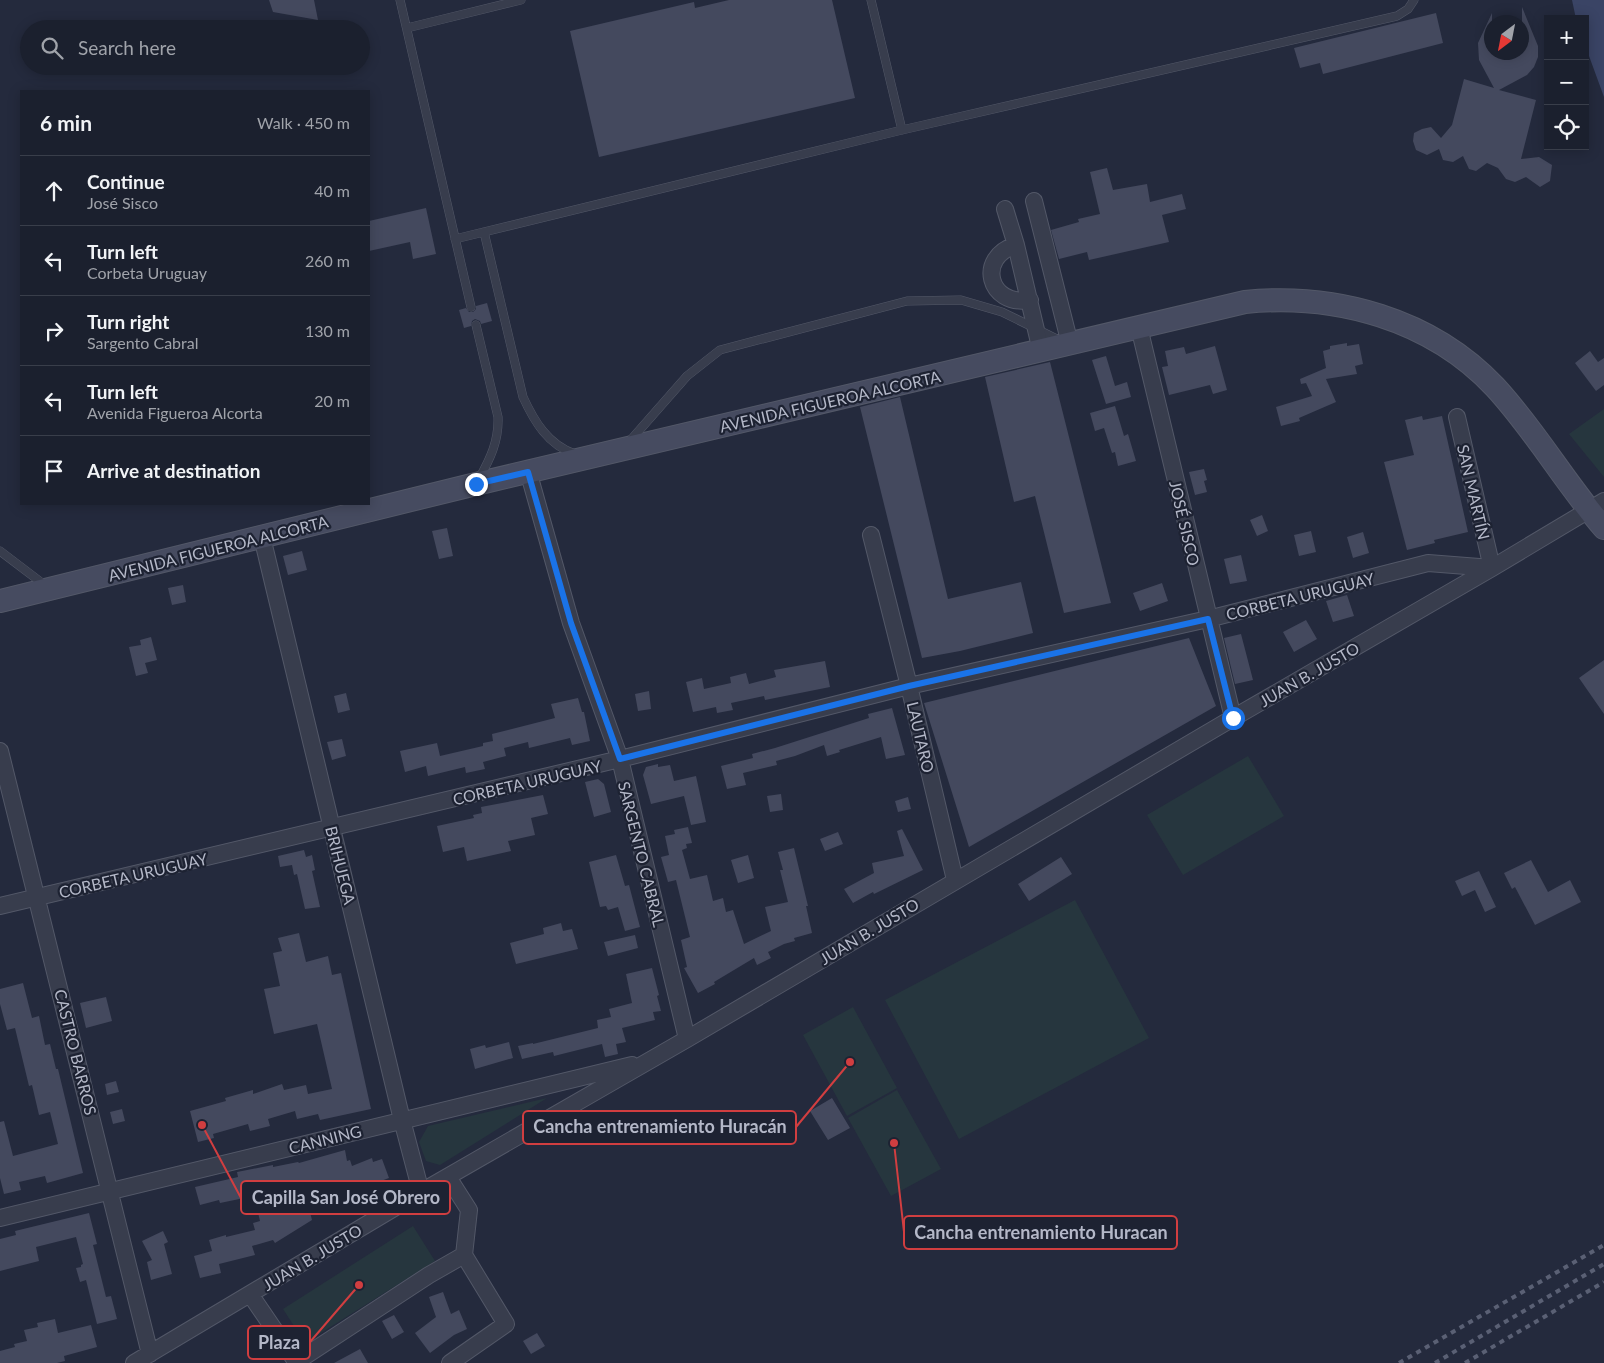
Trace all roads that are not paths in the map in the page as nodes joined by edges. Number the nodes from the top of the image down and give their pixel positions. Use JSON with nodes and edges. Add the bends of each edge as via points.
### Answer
{"nodes":[{"id":1,"x":400,"y":0,"type":"edge"},
{"id":2,"x":521,"y":0,"type":"edge"},
{"id":3,"x":871,"y":0,"type":"edge"},
{"id":4,"x":1414,"y":0,"type":"edge"},
{"id":5,"x":407,"y":28,"type":"junction"},
{"id":6,"x":902,"y":130,"type":"junction"},
{"id":7,"x":1034,"y":201,"type":"dead end"},
{"id":8,"x":1005,"y":209,"type":"dead end"},
{"id":9,"x":484,"y":232,"type":"junction"},
{"id":10,"x":455,"y":239,"type":"junction"},
{"id":11,"x":1016,"y":245,"type":"junction"},
{"id":12,"x":1030,"y":300,"type":"junction"},
{"id":13,"x":471,"y":307,"type":"dead end"},
{"id":14,"x":476,"y":325,"type":"dead end"},
{"id":15,"x":1139,"y":327,"type":"junction"},
{"id":16,"x":1039,"y":340,"type":"junction"},
{"id":17,"x":1069,"y":344,"type":"junction"},
{"id":18,"x":1457,"y":417,"type":"dead end"},
{"id":19,"x":622,"y":450,"type":"junction"},
{"id":20,"x":586,"y":458,"type":"junction"},
{"id":21,"x":528,"y":472,"type":"junction"},
{"id":22,"x":476,"y":484,"type":"junction"},
{"id":23,"x":1596,"y":505,"type":"edge"},
{"id":24,"x":1604,"y":528,"type":"edge"},
{"id":25,"x":871,"y":536,"type":"dead end"},
{"id":26,"x":262,"y":537,"type":"junction"},
{"id":27,"x":0,"y":551,"type":"edge"},
{"id":28,"x":1492,"y":568,"type":"junction"},
{"id":29,"x":50,"y":589,"type":"junction"},
{"id":30,"x":0,"y":602,"type":"edge"},
{"id":31,"x":1208,"y":619,"type":"junction"},
{"id":32,"x":909,"y":686,"type":"junction"},
{"id":33,"x":1233,"y":718,"type":"junction"},
{"id":34,"x":0,"y":751,"type":"edge"},
{"id":35,"x":620,"y":759,"type":"junction"},
{"id":36,"x":332,"y":828,"type":"junction"},
{"id":37,"x":955,"y":880,"type":"junction"},
{"id":38,"x":37,"y":897,"type":"junction"},
{"id":39,"x":0,"y":906,"type":"edge"},
{"id":40,"x":687,"y":1039,"type":"junction"},
{"id":41,"x":649,"y":1060,"type":"junction"},
{"id":42,"x":402,"y":1120,"type":"junction"},
{"id":43,"x":448,"y":1177,"type":"junction"},
{"id":44,"x":110,"y":1191,"type":"junction"},
{"id":45,"x":422,"y":1192,"type":"junction"},
{"id":46,"x":0,"y":1218,"type":"edge"},
{"id":47,"x":464,"y":1255,"type":"junction"},
{"id":48,"x":250,"y":1294,"type":"junction"},
{"id":49,"x":150,"y":1354,"type":"junction"},
{"id":50,"x":134,"y":1363,"type":"edge"},
{"id":51,"x":297,"y":1363,"type":"edge"},
{"id":52,"x":450,"y":1363,"type":"edge"}],
"edges":[{"from":1,"to":5,"type":"lane"},
{"from":2,"to":5,"type":"lane"},
{"from":3,"to":6,"type":"lane"},
{"from":4,"to":6,"type":"lane","via":[[1397,16]]},
{"from":5,"to":10,"type":"lane"},
{"from":6,"to":9,"type":"lane"},
{"from":7,"to":17,"type":"street"},
{"from":8,"to":11,"type":"street"},
{"from":9,"to":10,"type":"lane"},
{"from":9,"to":20,"type":"lane","via":[[526,404],[541,430],[554,443]]},
{"from":10,"to":13,"type":"lane"},
{"from":11,"to":12,"type":"street"},
{"from":11,"to":12,"type":"street","via":[[999,253],[994,261],[992,280],[1002,296],[1020,302]]},
{"from":12,"to":16,"type":"street"},
{"from":14,"to":22,"type":"lane","via":[[498,418],[496,441]]},
{"from":15,"to":17,"type":"main road","name":"AVENIDA FIGUEROA ALCORTA"},
{"from":15,"to":23,"type":"main road","name":"AVENIDA FIGUEROA ALCORTA","via":[[1245,302],[1269,300],[1345,306],[1405,324],[1475,367]]},
{"from":15,"to":31,"type":"street","name":"JOSÉ SISCO"},
{"from":16,"to":17,"type":"main road","name":"AVENIDA FIGUEROA ALCORTA"},
{"from":16,"to":19,"type":"main road","name":"AVENIDA FIGUEROA ALCORTA"},
{"from":16,"to":19,"type":"lane","via":[[1002,312],[961,300],[907,301],[720,350],[687,376]]},
{"from":18,"to":28,"type":"street","name":"SAN MARTÍN"},
{"from":19,"to":20,"type":"main road","name":"AVENIDA FIGUEROA ALCORTA"},
{"from":20,"to":21,"type":"main road","name":"AVENIDA FIGUEROA ALCORTA"},
{"from":21,"to":22,"type":"main road","name":"AVENIDA FIGUEROA ALCORTA"},
{"from":21,"to":35,"type":"street","name":"SARGENTO CABRAL","via":[[571,623]]},
{"from":22,"to":26,"type":"main road","name":"AVENIDA FIGUEROA ALCORTA"},
{"from":23,"to":24,"type":"main road","name":"AVENIDA FIGUEROA ALCORTA"},
{"from":23,"to":28,"type":"street","name":"JUAN B. JUSTO"},
{"from":25,"to":32,"type":"street","name":"LAUTARO"},
{"from":26,"to":29,"type":"main road","name":"AVENIDA FIGUEROA ALCORTA"},
{"from":26,"to":36,"type":"street","name":"BRIHUEGA"},
{"from":27,"to":29,"type":"lane"},
{"from":28,"to":31,"type":"street","name":"CORBETA URUGUAY","via":[[1428,563]]},
{"from":28,"to":33,"type":"street","name":"JUAN B. JUSTO"},
{"from":29,"to":30,"type":"main road","name":"AVENIDA FIGUEROA ALCORTA"},
{"from":31,"to":32,"type":"street","name":"CORBETA URUGUAY"},
{"from":31,"to":33,"type":"street","name":"JOSÉ SISCO"},
{"from":32,"to":35,"type":"street","name":"CORBETA URUGUAY"},
{"from":32,"to":37,"type":"street","name":"LAUTARO"},
{"from":33,"to":37,"type":"street","name":"JUAN B. JUSTO"},
{"from":34,"to":38,"type":"street","name":"CASTRO BARROS"},
{"from":35,"to":36,"type":"street","name":"CORBETA URUGUAY"},
{"from":35,"to":40,"type":"street","name":"SARGENTO CABRAL"},
{"from":36,"to":38,"type":"street","name":"CORBETA URUGUAY"},
{"from":36,"to":42,"type":"street","name":"BRIHUEGA"},
{"from":37,"to":40,"type":"street","name":"JUAN B. JUSTO"},
{"from":38,"to":39,"type":"street","name":"CORBETA URUGUAY"},
{"from":38,"to":44,"type":"street","name":"CASTRO BARROS"},
{"from":40,"to":41,"type":"street","name":"JUAN B. JUSTO"},
{"from":41,"to":42,"type":"street","name":"CANNING"},
{"from":41,"to":43,"type":"street","name":"JUAN B. JUSTO"},
{"from":42,"to":44,"type":"street","name":"CANNING"},
{"from":42,"to":45,"type":"street","name":"BRIHUEGA"},
{"from":43,"to":45,"type":"street","name":"JUAN B. JUSTO"},
{"from":43,"to":47,"type":"street","via":[[469,1210]]},
{"from":44,"to":46,"type":"street","name":"CANNING"},
{"from":44,"to":49,"type":"street","name":"CASTRO BARROS"},
{"from":45,"to":48,"type":"street","name":"JUAN B. JUSTO"},
{"from":47,"to":51,"type":"street"},
{"from":47,"to":52,"type":"street","via":[[506,1324]]},
{"from":48,"to":49,"type":"street","name":"JUAN B. JUSTO"},
{"from":48,"to":51,"type":"street"},
{"from":49,"to":50,"type":"street","name":"JUAN B. JUSTO"}]}
